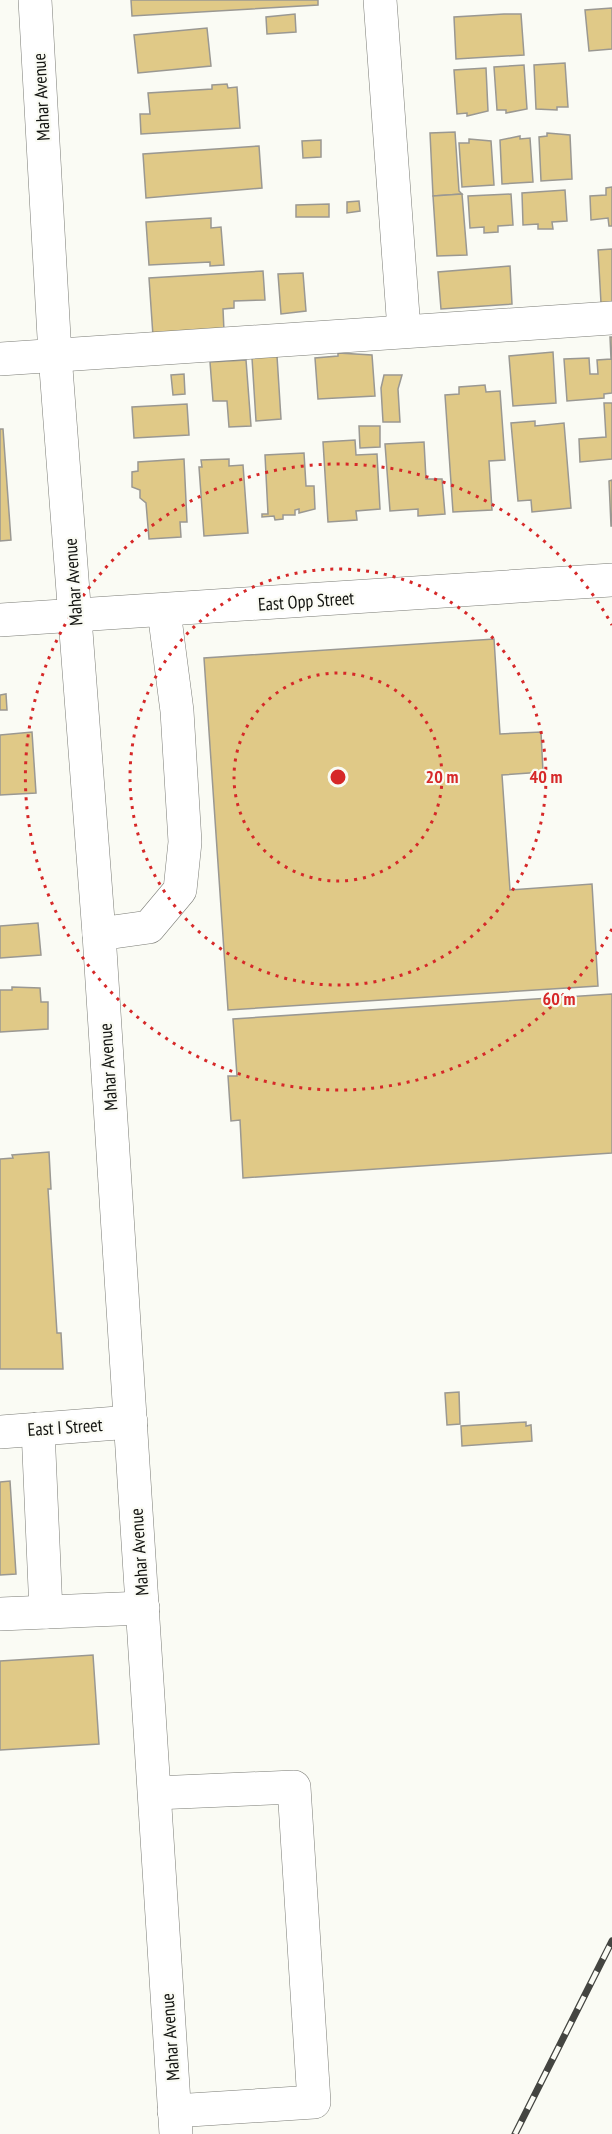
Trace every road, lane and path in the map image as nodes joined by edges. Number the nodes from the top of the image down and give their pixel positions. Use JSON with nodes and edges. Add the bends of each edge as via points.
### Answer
{"nodes":[{"id":1,"x":35,"y":0,"type":"edge"},
{"id":2,"x":380,"y":0,"type":"edge"},
{"id":3,"x":612,"y":318,"type":"edge"},
{"id":4,"x":404,"y":330,"type":"junction"},
{"id":5,"x":55,"y":355,"type":"junction"},
{"id":6,"x":0,"y":359,"type":"edge"},
{"id":7,"x":612,"y":580,"type":"edge"},
{"id":8,"x":164,"y":610,"type":"junction"},
{"id":9,"x":76,"y":616,"type":"junction"},
{"id":10,"x":0,"y":620,"type":"edge"},
{"id":11,"x":99,"y":933,"type":"junction"},
{"id":12,"x":131,"y":1422,"type":"junction"},
{"id":13,"x":38,"y":1429,"type":"junction"},
{"id":14,"x":0,"y":1432,"type":"edge"},
{"id":15,"x":142,"y":1608,"type":"junction"},
{"id":16,"x":46,"y":1612,"type":"junction"},
{"id":17,"x":0,"y":1614,"type":"edge"},
{"id":18,"x":155,"y":1793,"type":"junction"},
{"id":19,"x":175,"y":2122,"type":"edge"}],
"edges":[{"from":1,"to":5,"type":"street","name":"Mahar Avenue"},
{"from":2,"to":4,"type":"street"},
{"from":3,"to":4,"type":"street"},
{"from":4,"to":5,"type":"street"},
{"from":5,"to":6,"type":"street"},
{"from":5,"to":9,"type":"street","name":"Mahar Avenue"},
{"from":7,"to":8,"type":"street","name":"East Opp Street"},
{"from":8,"to":9,"type":"street","name":"East Opp Street"},
{"from":8,"to":11,"type":"street","via":[[177,711],[184,842],[180,890],[149,927]]},
{"from":9,"to":10,"type":"street","name":"East Opp Street"},
{"from":9,"to":11,"type":"street","name":"Mahar Avenue"},
{"from":11,"to":12,"type":"street","name":"Mahar Avenue"},
{"from":12,"to":13,"type":"street","name":"East I Street"},
{"from":12,"to":15,"type":"street","name":"Mahar Avenue"},
{"from":13,"to":14,"type":"street","name":"East I Street"},
{"from":13,"to":16,"type":"street"},
{"from":15,"to":16,"type":"street"},
{"from":15,"to":18,"type":"street","name":"Mahar Avenue"},
{"from":16,"to":17,"type":"street"},
{"from":18,"to":19,"type":"street","name":"Mahar Avenue"},
{"from":18,"to":19,"type":"street","via":[[294,1787],[314,2102]]}]}
